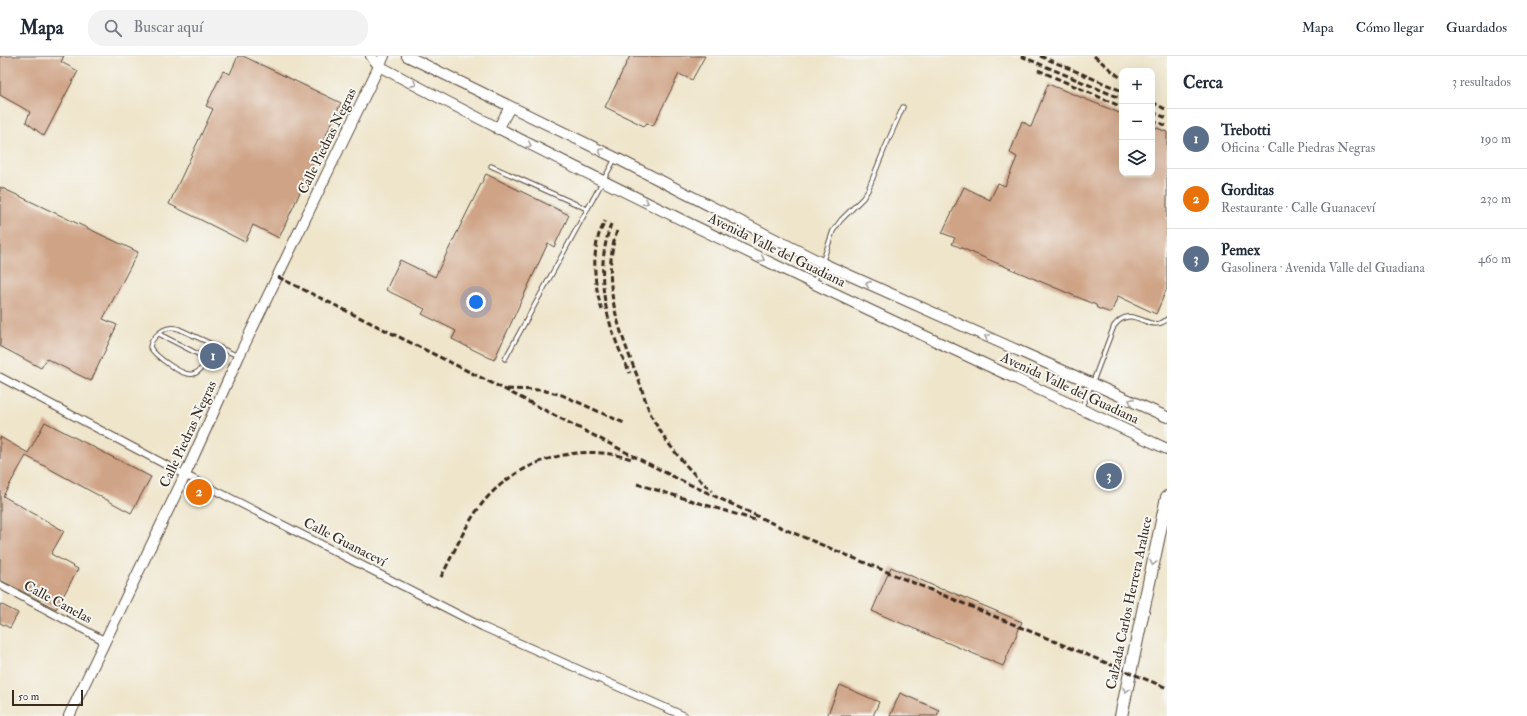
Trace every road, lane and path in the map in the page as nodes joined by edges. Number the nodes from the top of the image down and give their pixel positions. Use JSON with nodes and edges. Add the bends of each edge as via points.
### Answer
{"nodes":[{"id":1,"x":371,"y":56,"type":"edge"},
{"id":2,"x":384,"y":56,"type":"edge"},
{"id":3,"x":407,"y":56,"type":"edge"},
{"id":4,"x":379,"y":66,"type":"junction"},
{"id":5,"x":510,"y":107,"type":"junction"},
{"id":6,"x":903,"y":107,"type":"dead end"},
{"id":7,"x":498,"y":129,"type":"junction"},
{"id":8,"x":616,"y":158,"type":"junction"},
{"id":9,"x":491,"y":166,"type":"dead end"},
{"id":10,"x":602,"y":181,"type":"junction"},
{"id":11,"x":587,"y":209,"type":"junction"},
{"id":12,"x":822,"y":264,"type":"junction"},
{"id":13,"x":813,"y":284,"type":"junction"},
{"id":14,"x":1167,"y":319,"type":"edge"},
{"id":15,"x":159,"y":334,"type":"junction"},
{"id":16,"x":240,"y":356,"type":"junction"},
{"id":17,"x":506,"y":359,"type":"dead end"},
{"id":18,"x":0,"y":377,"type":"edge"},
{"id":19,"x":1092,"y":384,"type":"junction"},
{"id":20,"x":1081,"y":409,"type":"junction"},
{"id":21,"x":1167,"y":417,"type":"edge"},
{"id":22,"x":1167,"y":449,"type":"edge"},
{"id":23,"x":185,"y":475,"type":"junction"},
{"id":24,"x":1167,"y":497,"type":"edge"},
{"id":25,"x":0,"y":585,"type":"edge"},
{"id":26,"x":105,"y":641,"type":"junction"},
{"id":27,"x":70,"y":716,"type":"edge"},
{"id":28,"x":684,"y":716,"type":"edge"},
{"id":29,"x":1121,"y":716,"type":"edge"}],
"edges":[{"from":1,"to":4,"type":"main road"},
{"from":2,"to":4,"type":"main road","name":"Calle Piedras Negras"},
{"from":3,"to":5,"type":"main road","name":"Avenida Valle del Guadiana"},
{"from":4,"to":7,"type":"main road","name":"Avenida Valle del Guadiana","one_way":true},
{"from":4,"to":16,"type":"main road","name":"Calle Piedras Negras"},
{"from":5,"to":7,"type":"main road"},
{"from":8,"to":5,"type":"main road","name":"Avenida Valle del Guadiana","one_way":true},
{"from":6,"to":12,"type":"lane","via":[[868,190],[833,231]]},
{"from":7,"to":10,"type":"main road","name":"Avenida Valle del Guadiana","one_way":true},
{"from":8,"to":10,"type":"lane"},
{"from":8,"to":12,"type":"main road","name":"Avenida Valle del Guadiana"},
{"from":9,"to":11,"type":"lane"},
{"from":10,"to":11,"type":"lane"},
{"from":10,"to":13,"type":"main road","name":"Avenida Valle del Guadiana","one_way":true},
{"from":11,"to":17,"type":"lane"},
{"from":12,"to":13,"type":"lane"},
{"from":19,"to":12,"type":"main road","name":"Avenida Valle del Guadiana","one_way":true},
{"from":13,"to":20,"type":"main road","name":"Avenida Valle del Guadiana"},
{"from":14,"to":19,"type":"lane","via":[[1162,323],[1152,324],[1125,316],[1118,321]]},
{"from":15,"to":15,"type":"lane","via":[[150,343],[150,347],[158,356],[189,374],[194,374],[203,366],[200,355]]},
{"from":15,"to":16,"type":"lane","via":[[171,327],[179,329]]},
{"from":16,"to":23,"type":"main road","name":"Calle Piedras Negras"},
{"from":18,"to":23,"type":"street","name":"Calle Guanaceví"},
{"from":19,"to":20,"type":"lane"},
{"from":21,"to":19,"type":"main road","name":"Avenida Valle del Guadiana","one_way":true},
{"from":20,"to":22,"type":"main road","name":"Avenida Valle del Guadiana"},
{"from":23,"to":26,"type":"main road","name":"Calle Piedras Negras"},
{"from":23,"to":28,"type":"street","name":"Calle Guanaceví","via":[[483,627]]},
{"from":24,"to":29,"type":"main road","name":"Calzada Carlos Herrera Araluce","one_way":true},
{"from":25,"to":26,"type":"street","name":"Calle Canelas"},
{"from":26,"to":27,"type":"main road","name":"Calle Piedras Negras"}]}
